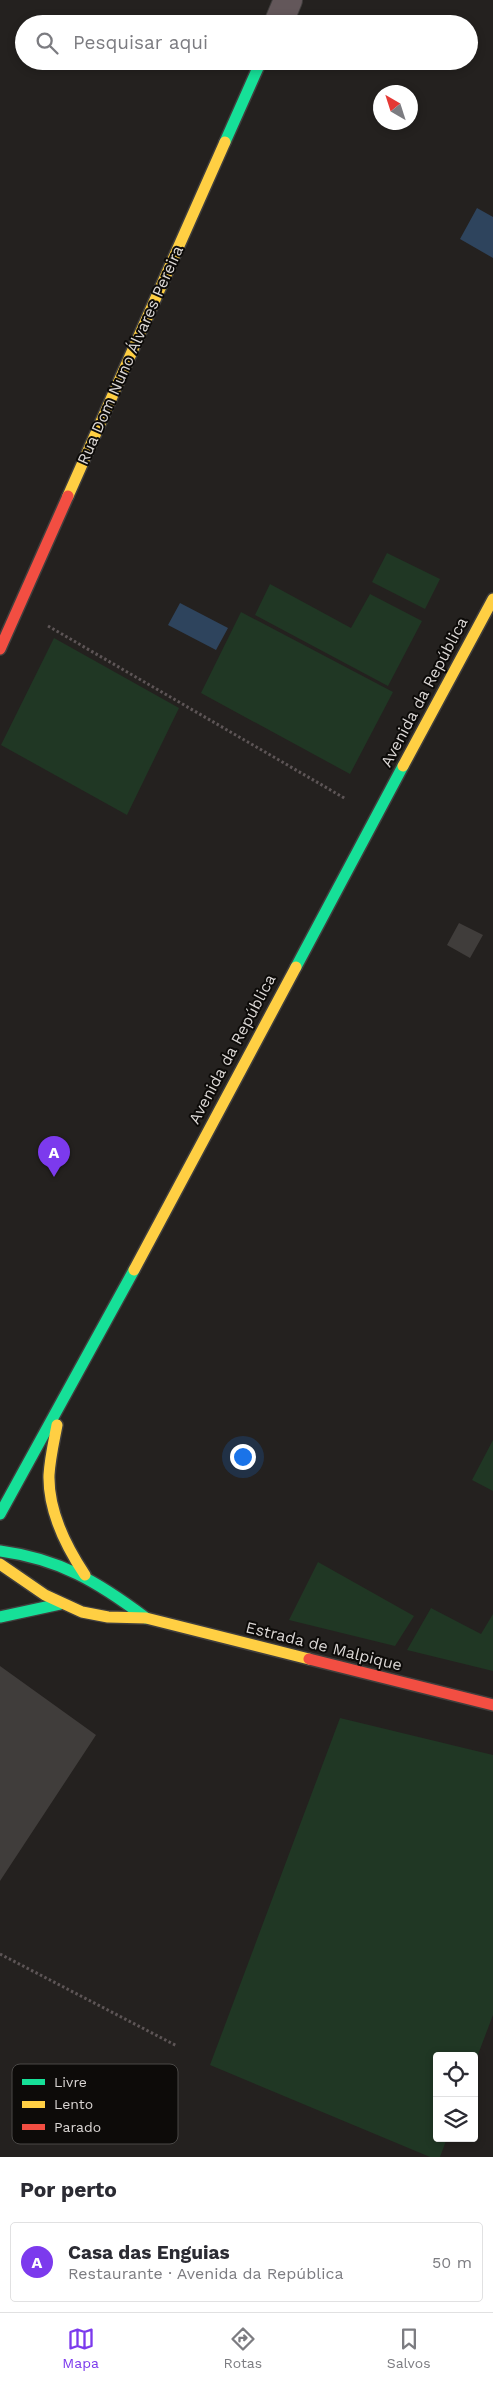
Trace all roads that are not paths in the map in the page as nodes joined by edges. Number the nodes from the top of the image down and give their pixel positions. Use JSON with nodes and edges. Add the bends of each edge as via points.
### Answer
{"nodes":[{"id":1,"x":288,"y":0,"type":"edge"},
{"id":2,"x":282,"y":15,"type":"edge"},
{"id":3,"x":257,"y":70,"type":"edge"},
{"id":4,"x":493,"y":599,"type":"edge"},
{"id":5,"x":9,"y":607,"type":"edge"},
{"id":6,"x":0,"y":649,"type":"edge"},
{"id":7,"x":59,"y":1407,"type":"junction"},
{"id":8,"x":0,"y":1514,"type":"edge"},
{"id":9,"x":0,"y":1551,"type":"edge"},
{"id":10,"x":0,"y":1564,"type":"edge"},
{"id":11,"x":85,"y":1574,"type":"junction"},
{"id":12,"x":60,"y":1604,"type":"junction"},
{"id":13,"x":0,"y":1618,"type":"edge"},
{"id":14,"x":146,"y":1618,"type":"junction"},
{"id":15,"x":493,"y":1705,"type":"edge"}],
"edges":[{"from":1,"to":2,"type":"street"},
{"from":3,"to":5,"type":"street","name":"Rua Dom Nuno Álvares Pereira"},
{"from":4,"to":7,"type":"street","name":"Avenida da República"},
{"from":5,"to":6,"type":"street","name":"Rua Dom Nuno Álvares Pereira"},
{"from":7,"to":8,"type":"street","name":"Avenida da República"},
{"from":7,"to":11,"type":"street","via":[[50,1489],[68,1551]]},
{"from":9,"to":11,"type":"street","name":"Estrada de Malpique","via":[[25,1553]]},
{"from":10,"to":12,"type":"street","name":"Estrada de Malpique"},
{"from":11,"to":14,"type":"street","name":"Estrada de Malpique"},
{"from":12,"to":13,"type":"street"},
{"from":12,"to":14,"type":"street","name":"Estrada de Malpique","via":[[96,1615]]},
{"from":14,"to":15,"type":"street","name":"Estrada de Malpique"}]}
